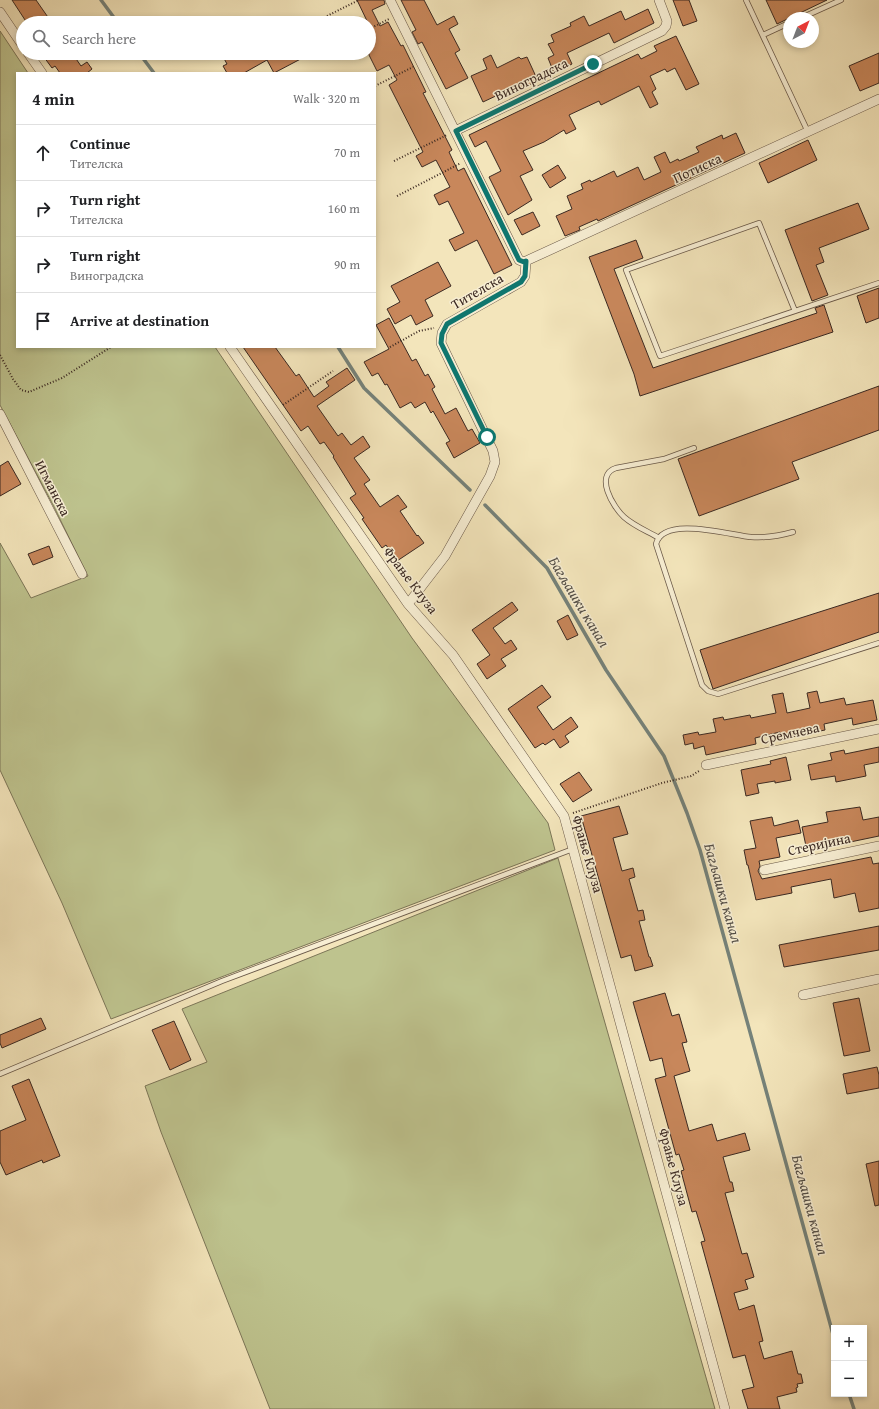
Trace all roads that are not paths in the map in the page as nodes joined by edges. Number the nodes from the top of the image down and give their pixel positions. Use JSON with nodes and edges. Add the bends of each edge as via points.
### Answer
{"nodes":[{"id":1,"x":390,"y":0,"type":"edge"},
{"id":2,"x":660,"y":0,"type":"edge"},
{"id":3,"x":746,"y":0,"type":"edge"},
{"id":4,"x":841,"y":0,"type":"edge"},
{"id":5,"x":0,"y":12,"type":"edge"},
{"id":6,"x":814,"y":12,"type":"edge"},
{"id":7,"x":783,"y":26,"type":"edge"},
{"id":8,"x":763,"y":35,"type":"junction"},
{"id":9,"x":16,"y":36,"type":"edge"},
{"id":10,"x":33,"y":60,"type":"edge"},
{"id":11,"x":41,"y":72,"type":"edge"},
{"id":12,"x":879,"y":99,"type":"edge"},
{"id":13,"x":456,"y":131,"type":"junction"},
{"id":14,"x":808,"y":132,"type":"junction"},
{"id":15,"x":526,"y":261,"type":"junction"},
{"id":16,"x":879,"y":283,"type":"edge"},
{"id":17,"x":795,"y":311,"type":"junction"},
{"id":18,"x":231,"y":348,"type":"edge"},
{"id":19,"x":0,"y":414,"type":"edge"},
{"id":20,"x":694,"y":448,"type":"dead end"},
{"id":21,"x":793,"y":532,"type":"dead end"},
{"id":22,"x":659,"y":538,"type":"junction"},
{"id":23,"x":82,"y":574,"type":"dead end"},
{"id":24,"x":408,"y":604,"type":"junction"},
{"id":25,"x":879,"y":643,"type":"edge"},
{"id":26,"x":879,"y":729,"type":"edge"},
{"id":27,"x":706,"y":765,"type":"dead end"},
{"id":28,"x":879,"y":846,"type":"edge"},
{"id":29,"x":573,"y":849,"type":"junction"},
{"id":30,"x":764,"y":870,"type":"dead end"},
{"id":31,"x":879,"y":979,"type":"edge"},
{"id":32,"x":803,"y":994,"type":"dead end"},
{"id":33,"x":0,"y":1074,"type":"edge"},
{"id":34,"x":725,"y":1409,"type":"edge"}],
"edges":[{"from":1,"to":13,"type":"street"},
{"from":2,"to":13,"type":"street","name":"Виноградска","via":[[667,22],[662,31]]},
{"from":3,"to":8,"type":"lane"},
{"from":4,"to":6,"type":"lane"},
{"from":5,"to":9,"type":"street"},
{"from":7,"to":8,"type":"lane"},
{"from":8,"to":14,"type":"lane"},
{"from":10,"to":11,"type":"street"},
{"from":12,"to":14,"type":"street","name":"Потиска"},
{"from":13,"to":15,"type":"street","via":[[519,260]]},
{"from":14,"to":15,"type":"street","name":"Потиска"},
{"from":15,"to":24,"type":"street","name":"Тителска","via":[[525,276],[521,282],[447,324],[442,334],[441,343],[493,451],[495,462],[490,476],[445,556]]},
{"from":16,"to":17,"type":"lane"},
{"from":17,"to":17,"type":"lane","via":[[660,356],[626,270],[760,223]]},
{"from":18,"to":24,"type":"street","name":"Фрање Клуза"},
{"from":19,"to":23,"type":"street","name":"Игманска"},
{"from":20,"to":22,"type":"lane","via":[[664,459],[616,468],[606,475],[608,491],[620,513],[631,523]]},
{"from":21,"to":22,"type":"lane","via":[[749,537],[713,530],[684,529],[665,532]]},
{"from":22,"to":25,"type":"lane","via":[[656,544],[702,685],[713,693],[718,694]]},
{"from":24,"to":29,"type":"street","name":"Фрање Клуза","via":[[453,655],[564,816]]},
{"from":26,"to":27,"type":"street","name":"Сремчева"},
{"from":28,"to":30,"type":"street","name":"Стеријина"},
{"from":29,"to":33,"type":"lane","via":[[222,981]]},
{"from":29,"to":34,"type":"street","name":"Фрање Клуза"},
{"from":31,"to":32,"type":"street"}]}
